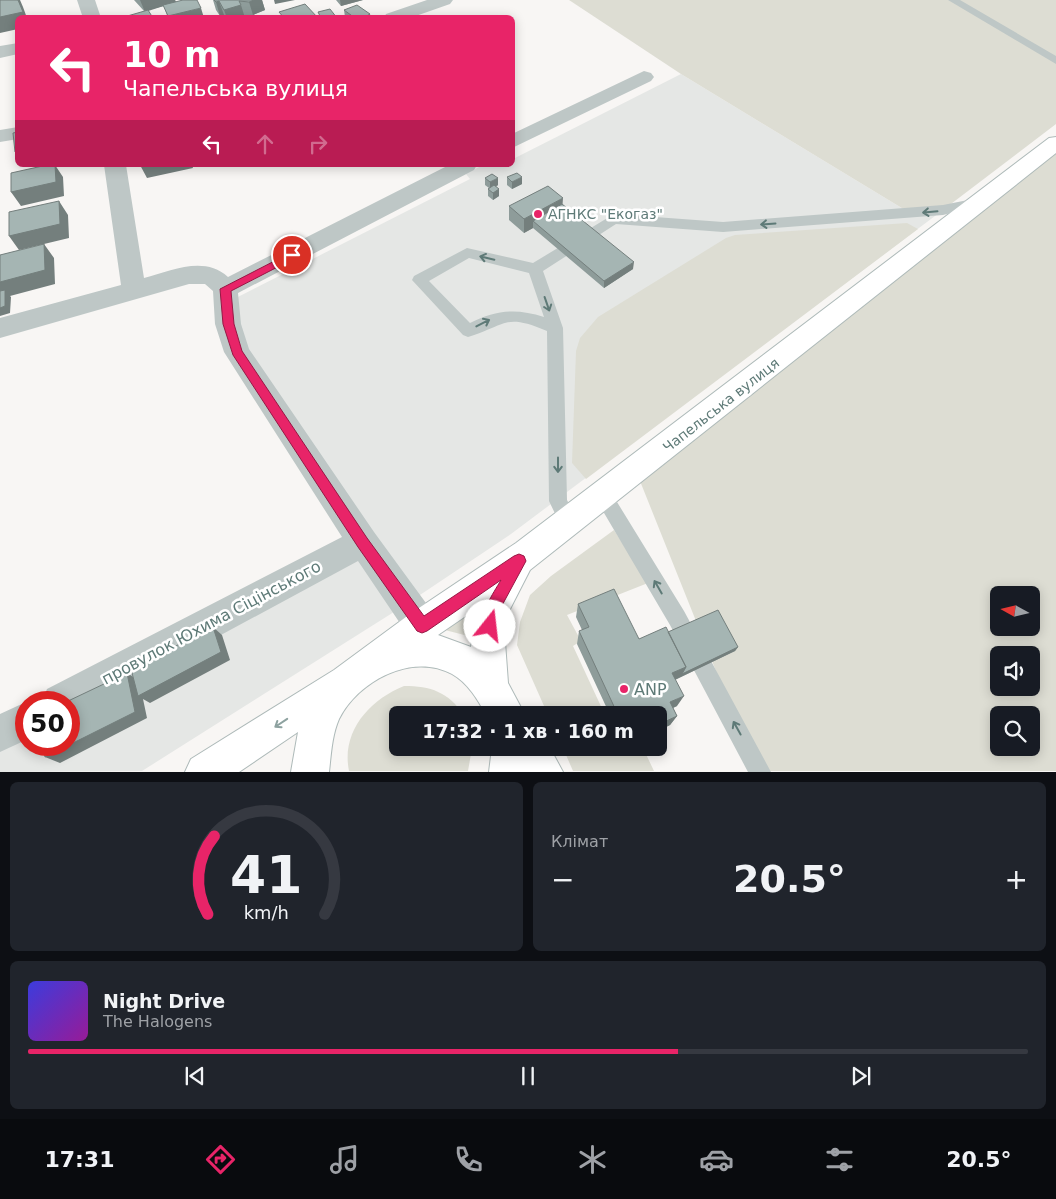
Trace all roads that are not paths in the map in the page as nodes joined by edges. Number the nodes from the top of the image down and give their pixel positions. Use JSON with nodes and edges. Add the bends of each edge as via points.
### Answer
{"nodes":[{"id":1,"x":86,"y":0,"type":"edge"},
{"id":2,"x":444,"y":0,"type":"edge"},
{"id":3,"x":953,"y":0,"type":"edge"},
{"id":4,"x":91,"y":15,"type":"edge"},
{"id":5,"x":401,"y":15,"type":"edge"},
{"id":6,"x":15,"y":49,"type":"edge"},
{"id":7,"x":0,"y":52,"type":"edge"},
{"id":8,"x":1056,"y":61,"type":"edge"},
{"id":9,"x":644,"y":77,"type":"dead end"},
{"id":10,"x":15,"y":134,"type":"edge"},
{"id":11,"x":0,"y":136,"type":"edge"},
{"id":12,"x":515,"y":141,"type":"edge"},
{"id":13,"x":1056,"y":143,"type":"edge"},
{"id":14,"x":115,"y":167,"type":"edge"},
{"id":15,"x":462,"y":167,"type":"edge"},
{"id":16,"x":978,"y":202,"type":"junction"},
{"id":17,"x":535,"y":269,"type":"junction"},
{"id":18,"x":225,"y":289,"type":"junction"},
{"id":19,"x":134,"y":292,"type":"junction"},
{"id":20,"x":0,"y":328,"type":"edge"},
{"id":21,"x":555,"y":328,"type":"junction"},
{"id":22,"x":603,"y":496,"type":"junction"},
{"id":23,"x":569,"y":522,"type":"junction"},
{"id":24,"x":363,"y":542,"type":"junction"},
{"id":25,"x":519,"y":561,"type":"junction"},
{"id":26,"x":422,"y":626,"type":"junction"},
{"id":27,"x":365,"y":667,"type":"junction"},
{"id":28,"x":80,"y":691,"type":"edge"},
{"id":29,"x":498,"y":706,"type":"edge"},
{"id":30,"x":502,"y":706,"type":"edge"},
{"id":31,"x":15,"y":726,"type":"edge"},
{"id":32,"x":0,"y":734,"type":"edge"},
{"id":33,"x":507,"y":756,"type":"edge"},
{"id":34,"x":533,"y":756,"type":"edge"},
{"id":35,"x":204,"y":772,"type":"edge"},
{"id":36,"x":310,"y":772,"type":"edge"},
{"id":37,"x":508,"y":772,"type":"edge"},
{"id":38,"x":544,"y":772,"type":"edge"},
{"id":39,"x":760,"y":772,"type":"edge"}],
"edges":[{"from":1,"to":4,"type":"street"},
{"from":2,"to":5,"type":"street"},
{"from":3,"to":8,"type":"lane"},
{"from":6,"to":7,"type":"street"},
{"from":9,"to":12,"type":"street"},
{"from":10,"to":11,"type":"street"},
{"from":13,"to":16,"type":"main road","name":"Чапельська вулиця"},
{"from":14,"to":19,"type":"street"},
{"from":15,"to":18,"type":"street"},
{"from":16,"to":17,"type":"lane","one_way":true,"via":[[943,210],[723,227],[614,219]]},
{"from":16,"to":22,"type":"main road","name":"Чапельська вулиця"},
{"from":17,"to":21,"type":"lane","one_way":true},
{"from":17,"to":21,"type":"lane","one_way":true,"via":[[467,254],[419,280],[468,331],[494,318],[524,315]]},
{"from":18,"to":19,"type":"street","via":[[214,277],[198,274]]},
{"from":18,"to":24,"type":"street","via":[[228,324],[237,352]]},
{"from":19,"to":20,"type":"street"},
{"from":21,"to":23,"type":"lane","one_way":true,"via":[[558,502]]},
{"from":22,"to":23,"type":"main road","name":"Чапельська вулиця"},
{"from":39,"to":22,"type":"lane","one_way":true,"via":[[677,618]]},
{"from":23,"to":25,"type":"main road","name":"Чапельська вулиця"},
{"from":24,"to":26,"type":"street"},
{"from":24,"to":28,"type":"street","name":"провулок Юхима Сіцінського"},
{"from":25,"to":26,"type":"main road","name":"Чапельська вулиця"},
{"from":25,"to":30,"type":"main road","via":[[492,610],[488,642]]},
{"from":26,"to":27,"type":"main road","name":"Чапельська вулиця"},
{"from":27,"to":29,"type":"main road","via":[[409,650],[439,651],[467,663]]},
{"from":27,"to":35,"type":"main road","name":"Чапельська вулиця","one_way":true},
{"from":27,"to":36,"type":"main road","via":[[329,703],[314,736]]},
{"from":31,"to":32,"type":"street"},
{"from":33,"to":37,"type":"main road"},
{"from":34,"to":38,"type":"main road"}]}
